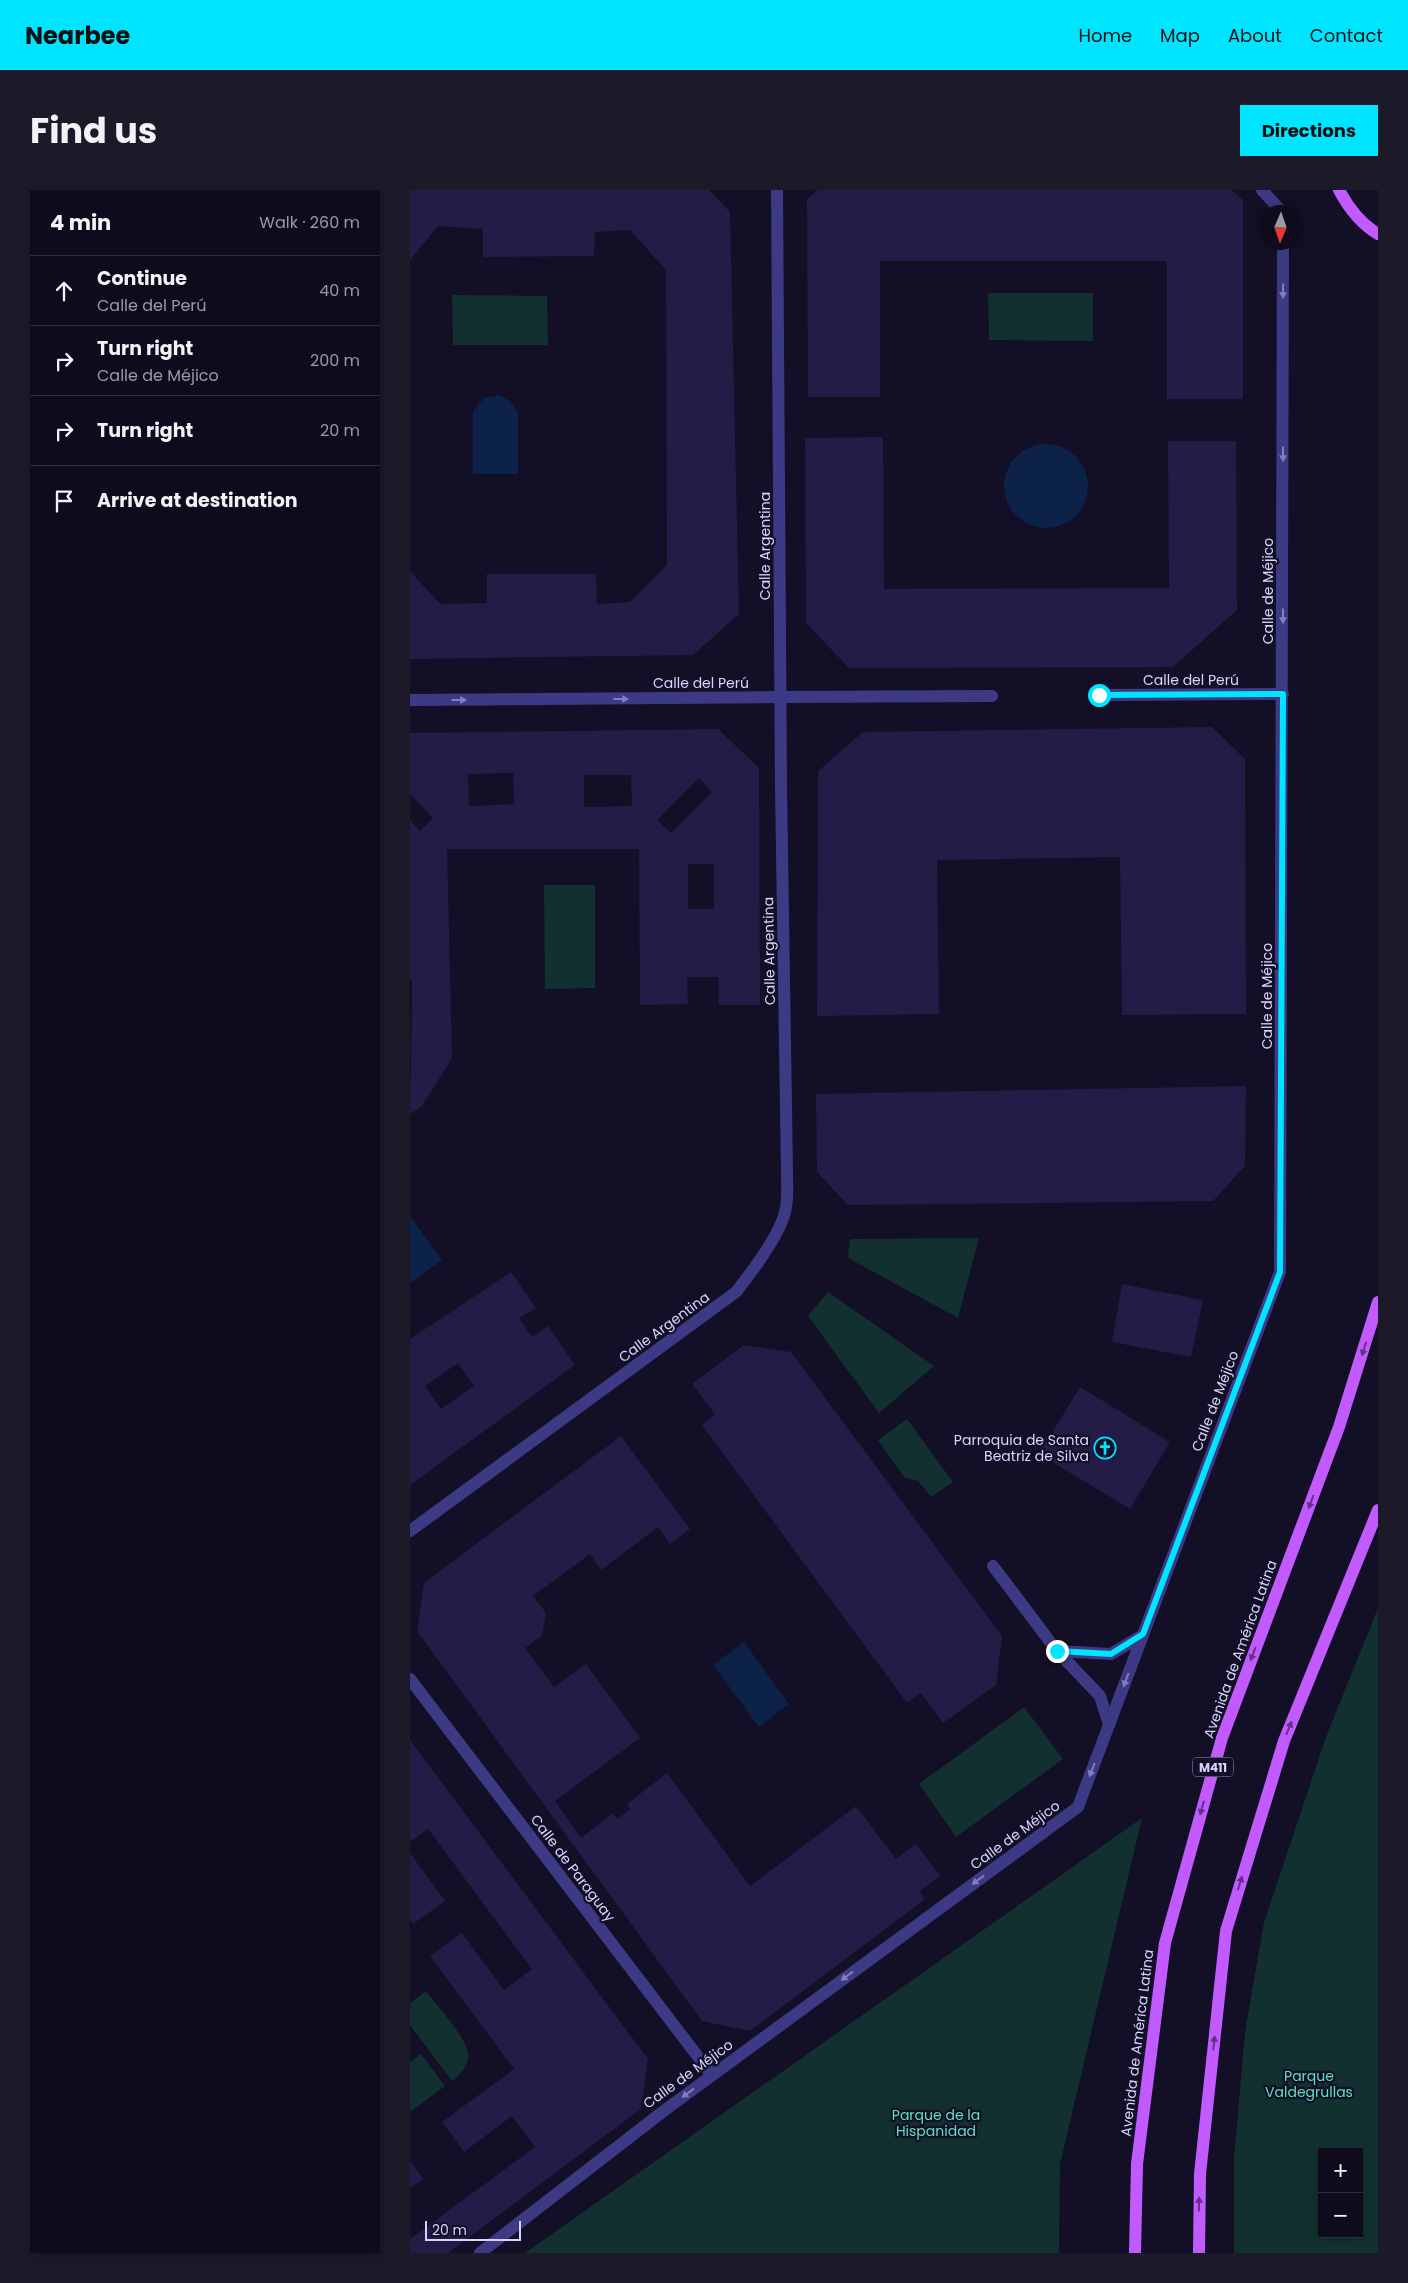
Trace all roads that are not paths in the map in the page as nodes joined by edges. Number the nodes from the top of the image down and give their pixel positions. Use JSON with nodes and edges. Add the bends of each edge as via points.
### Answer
{"nodes":[{"id":1,"x":778,"y":190,"type":"edge"},
{"id":2,"x":1262,"y":190,"type":"edge"},
{"id":3,"x":1330,"y":190,"type":"edge"},
{"id":4,"x":1339,"y":190,"type":"edge"},
{"id":5,"x":1347,"y":204,"type":"junction"},
{"id":6,"x":1276,"y":205,"type":"edge"},
{"id":7,"x":1378,"y":234,"type":"edge"},
{"id":8,"x":1282,"y":250,"type":"edge"},
{"id":9,"x":1283,"y":694,"type":"junction"},
{"id":10,"x":1099,"y":695,"type":"dead end"},
{"id":11,"x":992,"y":696,"type":"dead end"},
{"id":12,"x":781,"y":697,"type":"junction"},
{"id":13,"x":410,"y":700,"type":"edge"},
{"id":14,"x":1378,"y":1302,"type":"edge"},
{"id":15,"x":1378,"y":1510,"type":"edge"},
{"id":16,"x":410,"y":1531,"type":"edge"},
{"id":17,"x":993,"y":1566,"type":"dead end"},
{"id":18,"x":1143,"y":1634,"type":"junction"},
{"id":19,"x":1057,"y":1651,"type":"junction"},
{"id":20,"x":410,"y":1679,"type":"edge"},
{"id":21,"x":1109,"y":1725,"type":"junction"},
{"id":22,"x":712,"y":2075,"type":"junction"},
{"id":23,"x":480,"y":2253,"type":"edge"},
{"id":24,"x":1135,"y":2253,"type":"edge"},
{"id":25,"x":1199,"y":2253,"type":"edge"}],
"edges":[{"from":1,"to":12,"type":"street","name":"Calle Argentina"},
{"from":2,"to":6,"type":"street"},
{"from":3,"to":5,"type":"street"},
{"from":4,"to":5,"type":"main road"},
{"from":5,"to":7,"type":"main road"},
{"from":8,"to":9,"type":"street","name":"Calle de Méjico","one_way":true},
{"from":9,"to":10,"type":"street","name":"Calle del Perú"},
{"from":9,"to":18,"type":"street","name":"Calle de Méjico","via":[[1280,1272]]},
{"from":11,"to":12,"type":"street","name":"Calle del Perú"},
{"from":13,"to":12,"type":"street","name":"Calle del Perú","one_way":true},
{"from":12,"to":16,"type":"street","name":"Calle Argentina","via":[[787,1172],[783,1217],[756,1266],[736,1292]]},
{"from":14,"to":24,"type":"main road","name":"Avenida de América Latina","number":"M411","one_way":true,"via":[[1339,1427],[1222,1738],[1165,1943],[1137,2164]]},
{"from":25,"to":15,"type":"main road","one_way":true,"via":[[1200,2174],[1226,1931],[1284,1741]]},
{"from":17,"to":19,"type":"street"},
{"from":18,"to":19,"type":"street","via":[[1111,1654]]},
{"from":18,"to":21,"type":"street","name":"Calle de Méjico","one_way":true},
{"from":19,"to":21,"type":"street","via":[[1100,1696]]},
{"from":20,"to":22,"type":"street","name":"Calle de Paraguay"},
{"from":21,"to":22,"type":"street","name":"Calle de Méjico","one_way":true,"via":[[1078,1807]]},
{"from":22,"to":23,"type":"street","name":"Calle de Méjico","one_way":true}]}
